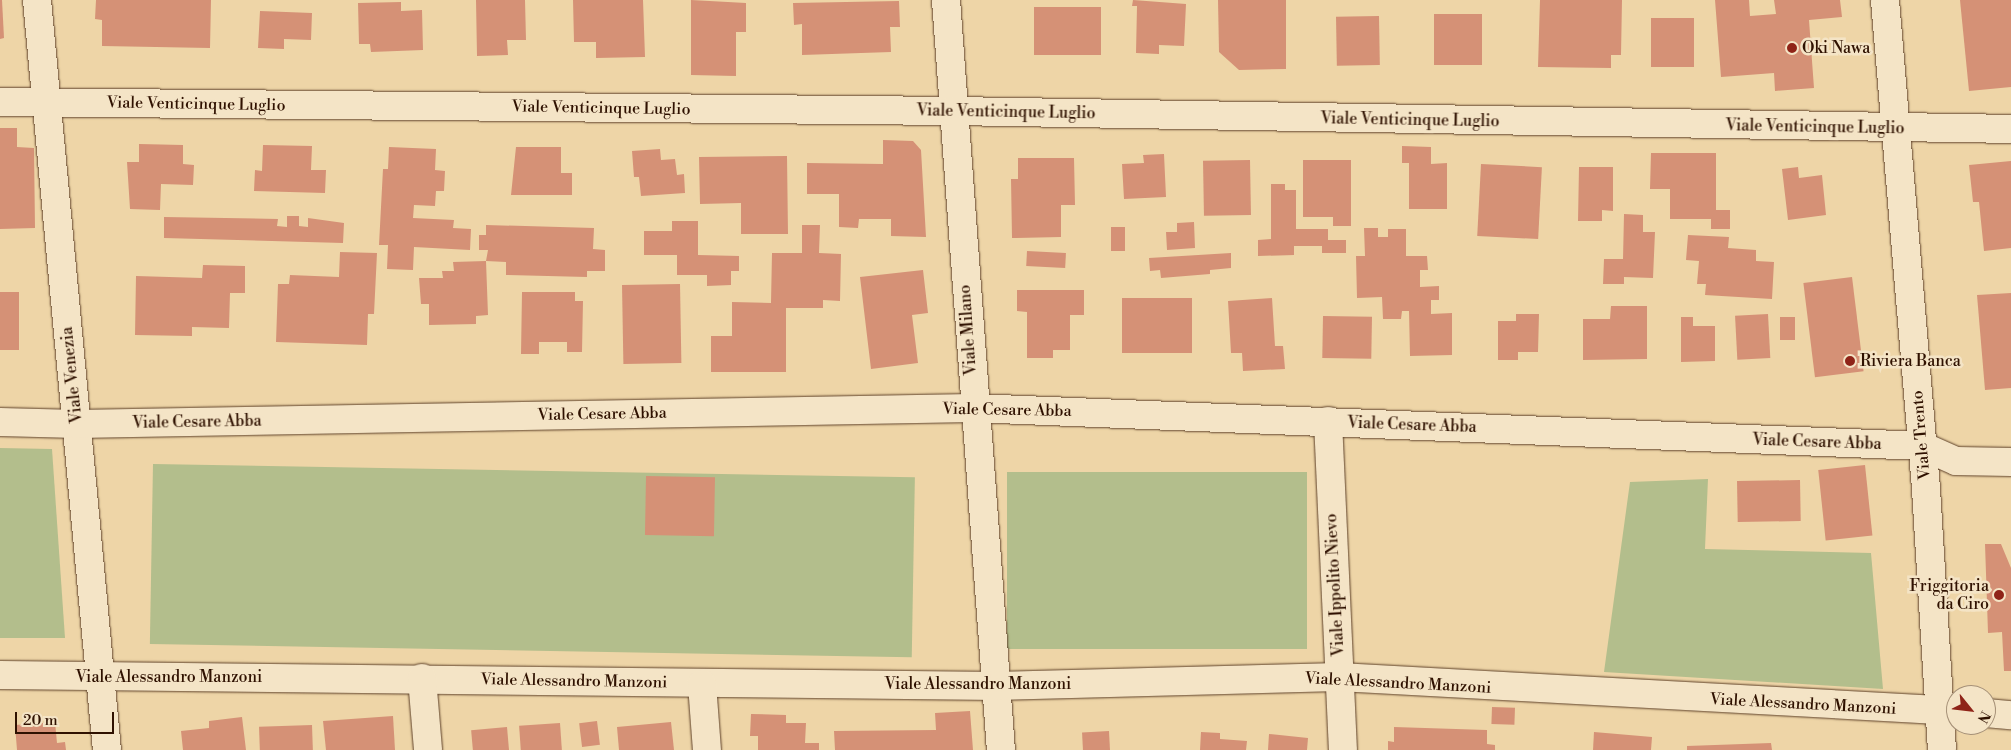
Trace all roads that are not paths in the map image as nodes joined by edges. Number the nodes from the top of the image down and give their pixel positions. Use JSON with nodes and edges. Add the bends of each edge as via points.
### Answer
{"nodes":[{"id":1,"x":37,"y":0,"type":"edge"},
{"id":2,"x":946,"y":0,"type":"edge"},
{"id":3,"x":1885,"y":0,"type":"edge"},
{"id":4,"x":0,"y":102,"type":"edge"},
{"id":5,"x":45,"y":103,"type":"junction"},
{"id":6,"x":952,"y":111,"type":"junction"},
{"id":7,"x":1896,"y":128,"type":"junction"},
{"id":8,"x":2011,"y":129,"type":"edge"},
{"id":9,"x":973,"y":408,"type":"junction"},
{"id":10,"x":1328,"y":421,"type":"junction"},
{"id":11,"x":0,"y":422,"type":"edge"},
{"id":12,"x":77,"y":424,"type":"junction"},
{"id":13,"x":1922,"y":446,"type":"junction"},
{"id":14,"x":2011,"y":462,"type":"edge"},
{"id":15,"x":0,"y":675,"type":"edge"},
{"id":16,"x":100,"y":676,"type":"junction"},
{"id":17,"x":1339,"y":677,"type":"junction"},
{"id":18,"x":422,"y":678,"type":"junction"},
{"id":19,"x":702,"y":684,"type":"junction"},
{"id":20,"x":998,"y":686,"type":"junction"},
{"id":21,"x":1946,"y":691,"type":"edge"},
{"id":22,"x":1946,"y":711,"type":"edge"},
{"id":23,"x":1996,"y":713,"type":"edge"},
{"id":24,"x":2011,"y":714,"type":"edge"},
{"id":25,"x":1946,"y":724,"type":"edge"},
{"id":26,"x":107,"y":750,"type":"edge"},
{"id":27,"x":428,"y":750,"type":"edge"},
{"id":28,"x":707,"y":750,"type":"edge"},
{"id":29,"x":1001,"y":750,"type":"edge"},
{"id":30,"x":1343,"y":750,"type":"edge"},
{"id":31,"x":1942,"y":750,"type":"edge"}],
"edges":[{"from":1,"to":5,"type":"street","name":"Viale Venezia"},
{"from":2,"to":6,"type":"street","name":"Viale Milano"},
{"from":3,"to":7,"type":"street","name":"Viale Trento"},
{"from":4,"to":5,"type":"street","name":"Viale Venticinque Luglio"},
{"from":5,"to":6,"type":"street","name":"Viale Venticinque Luglio"},
{"from":5,"to":12,"type":"street","name":"Viale Venezia"},
{"from":6,"to":7,"type":"street","name":"Viale Venticinque Luglio"},
{"from":6,"to":9,"type":"street","name":"Viale Milano"},
{"from":7,"to":8,"type":"street","name":"Viale Venticinque Luglio"},
{"from":7,"to":13,"type":"street","name":"Viale Trento"},
{"from":9,"to":10,"type":"street","name":"Viale Cesare Abba"},
{"from":9,"to":12,"type":"street","name":"Viale Cesare Abba"},
{"from":9,"to":20,"type":"street","name":"Viale Milano"},
{"from":10,"to":13,"type":"street","name":"Viale Cesare Abba"},
{"from":10,"to":17,"type":"street","name":"Viale Ippolito Nievo"},
{"from":11,"to":12,"type":"street","name":"Viale Cesare Abba"},
{"from":12,"to":16,"type":"street","name":"Viale Venezia"},
{"from":13,"to":14,"type":"street","name":"Viale Cesare Abba","via":[[1956,461]]},
{"from":13,"to":21,"type":"street","name":"Viale Trento"},
{"from":15,"to":16,"type":"street","name":"Viale Alessandro Manzoni"},
{"from":16,"to":18,"type":"street","name":"Viale Alessandro Manzoni"},
{"from":16,"to":26,"type":"street","name":"Viale Venezia"},
{"from":17,"to":20,"type":"street","name":"Viale Alessandro Manzoni"},
{"from":17,"to":22,"type":"street","name":"Viale Alessandro Manzoni"},
{"from":17,"to":30,"type":"street","name":"Viale Ippolito Nievo"},
{"from":18,"to":19,"type":"street","name":"Viale Alessandro Manzoni"},
{"from":18,"to":27,"type":"street"},
{"from":19,"to":20,"type":"street","name":"Viale Alessandro Manzoni"},
{"from":19,"to":28,"type":"street"},
{"from":20,"to":29,"type":"street","name":"Viale Milano"},
{"from":23,"to":24,"type":"street"},
{"from":25,"to":31,"type":"street","name":"Viale Trento"}]}
